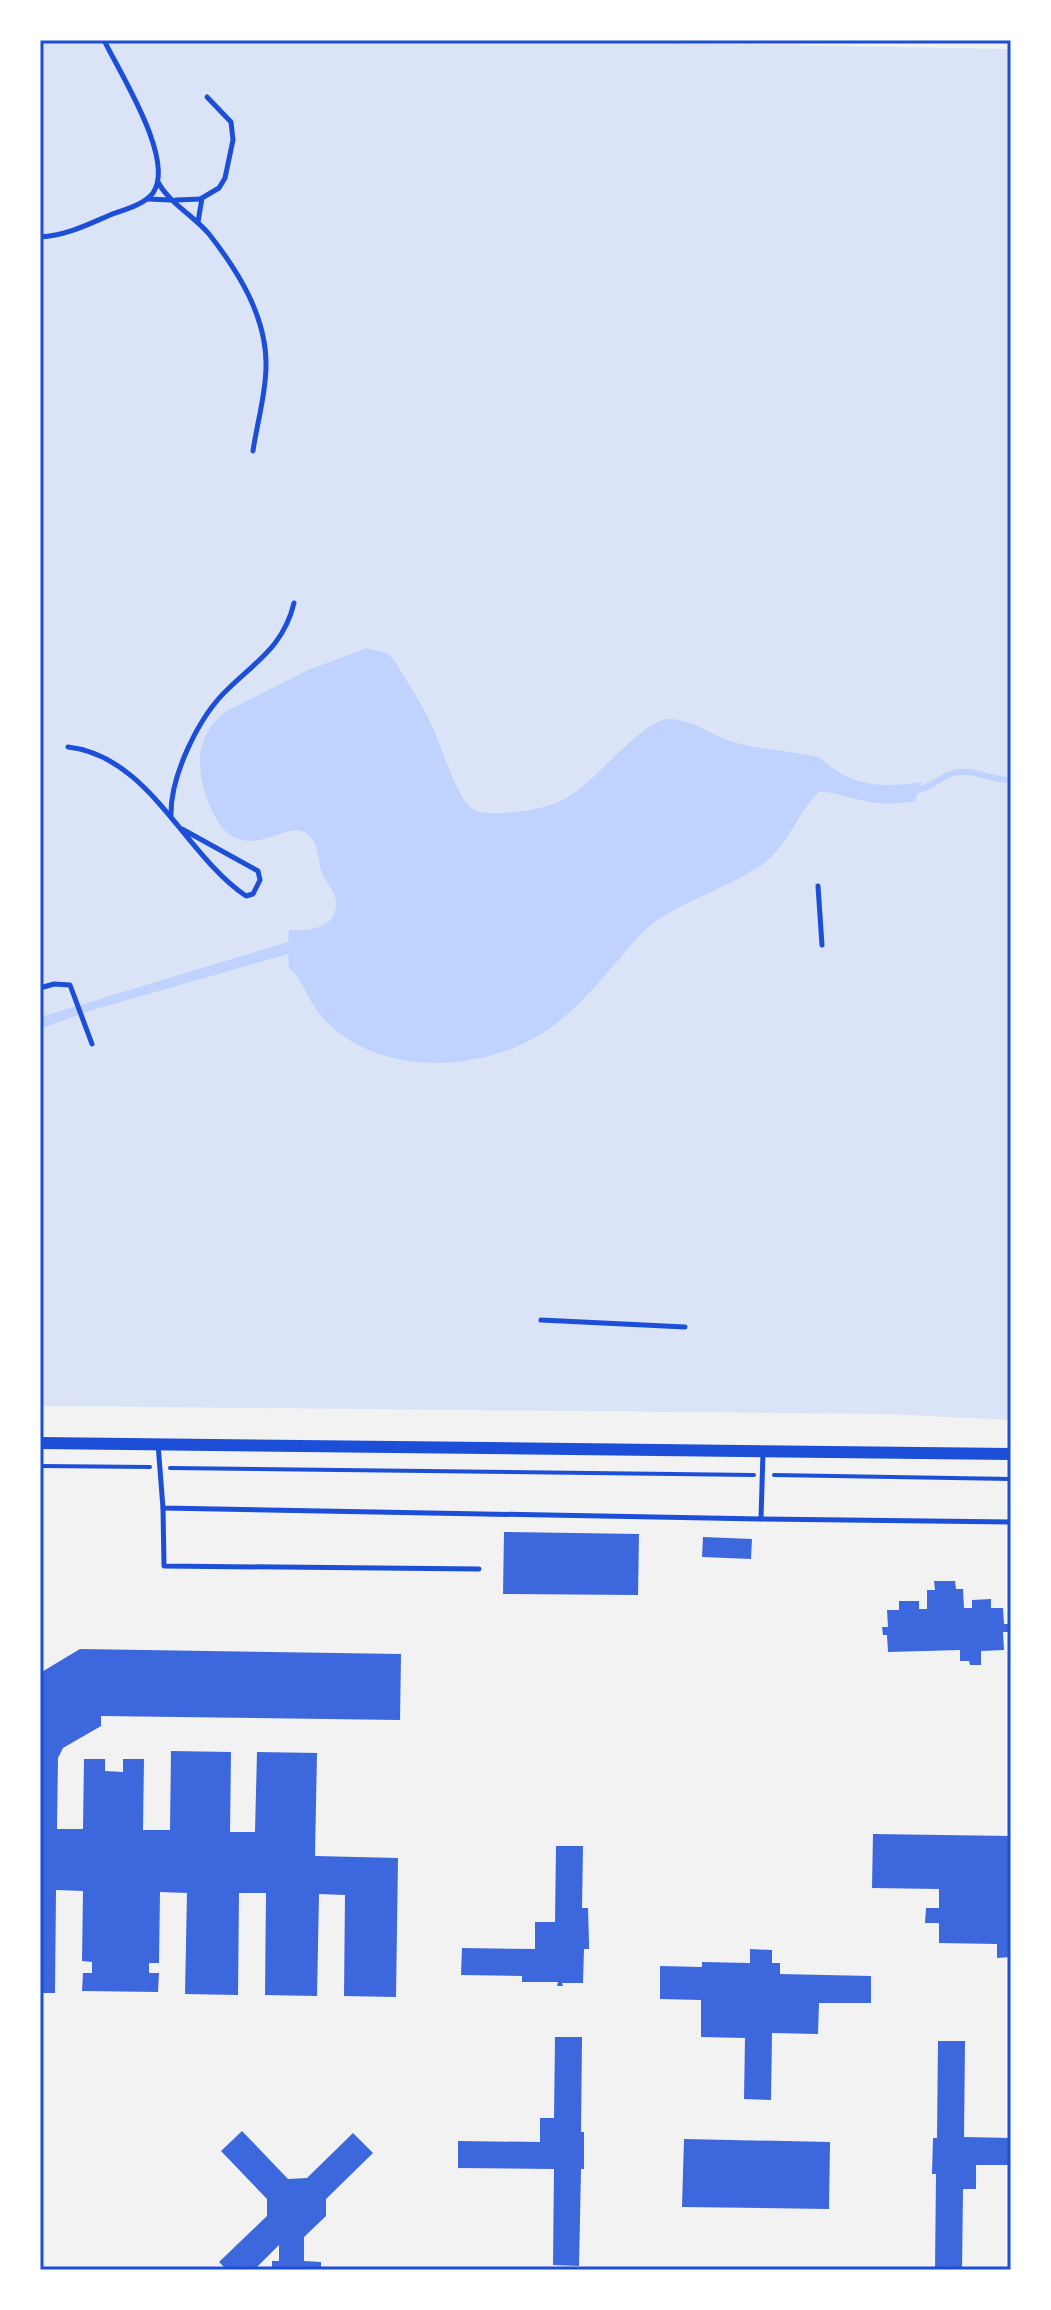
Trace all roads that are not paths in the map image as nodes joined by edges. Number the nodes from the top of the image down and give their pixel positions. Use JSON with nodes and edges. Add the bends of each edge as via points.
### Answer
{"nodes":[{"id":1,"x":104,"y":40,"type":"edge"},
{"id":2,"x":207,"y":97,"type":"dead end"},
{"id":3,"x":158,"y":182,"type":"junction"},
{"id":4,"x":202,"y":198,"type":"junction"},
{"id":5,"x":148,"y":199,"type":"junction"},
{"id":6,"x":174,"y":201,"type":"junction"},
{"id":7,"x":198,"y":223,"type":"junction"},
{"id":8,"x":40,"y":237,"type":"edge"},
{"id":9,"x":253,"y":451,"type":"dead end"},
{"id":10,"x":294,"y":603,"type":"dead end"},
{"id":11,"x":68,"y":747,"type":"dead end"},
{"id":12,"x":172,"y":817,"type":"junction"},
{"id":13,"x":182,"y":829,"type":"junction"},
{"id":14,"x":818,"y":886,"type":"dead end"},
{"id":15,"x":822,"y":945,"type":"dead end"},
{"id":16,"x":40,"y":988,"type":"edge"},
{"id":17,"x":92,"y":1044,"type":"dead end"},
{"id":18,"x":541,"y":1320,"type":"dead end"},
{"id":19,"x":685,"y":1327,"type":"dead end"},
{"id":20,"x":40,"y":1443,"type":"edge"},
{"id":21,"x":158,"y":1444,"type":"junction"},
{"id":22,"x":764,"y":1451,"type":"junction"},
{"id":23,"x":1011,"y":1454,"type":"edge"},
{"id":24,"x":163,"y":1508,"type":"junction"},
{"id":25,"x":761,"y":1519,"type":"junction"},
{"id":26,"x":1011,"y":1522,"type":"edge"},
{"id":27,"x":479,"y":1569,"type":"dead end"}],
"edges":[{"from":1,"to":3,"type":"lane","via":[[150,133]]},
{"from":2,"to":4,"type":"lane","via":[[231,122],[233,140],[225,178]]},
{"from":3,"to":5,"type":"lane"},
{"from":3,"to":6,"type":"lane"},
{"from":4,"to":6,"type":"lane"},
{"from":4,"to":7,"type":"lane"},
{"from":5,"to":6,"type":"lane"},
{"from":5,"to":8,"type":"lane","via":[[63,234]]},
{"from":6,"to":7,"type":"lane"},
{"from":7,"to":9,"type":"lane","via":[[230,261],[259,323],[266,364]]},
{"from":10,"to":12,"type":"lane","via":[[281,636],[213,705],[192,739],[173,794]]},
{"from":11,"to":12,"type":"lane","via":[[118,765]]},
{"from":12,"to":13,"type":"lane"},
{"from":13,"to":13,"type":"lane","via":[[223,879],[246,896],[253,894],[258,871]]},
{"from":14,"to":15,"type":"lane"},
{"from":16,"to":17,"type":"lane","via":[[67,984]]},
{"from":18,"to":19,"type":"lane"},
{"from":20,"to":21,"type":"street"},
{"from":21,"to":22,"type":"street"},
{"from":21,"to":24,"type":"lane"},
{"from":22,"to":23,"type":"street"},
{"from":22,"to":25,"type":"lane"},
{"from":24,"to":25,"type":"lane"},
{"from":24,"to":27,"type":"lane","via":[[164,1566]]},
{"from":25,"to":26,"type":"lane"}]}
